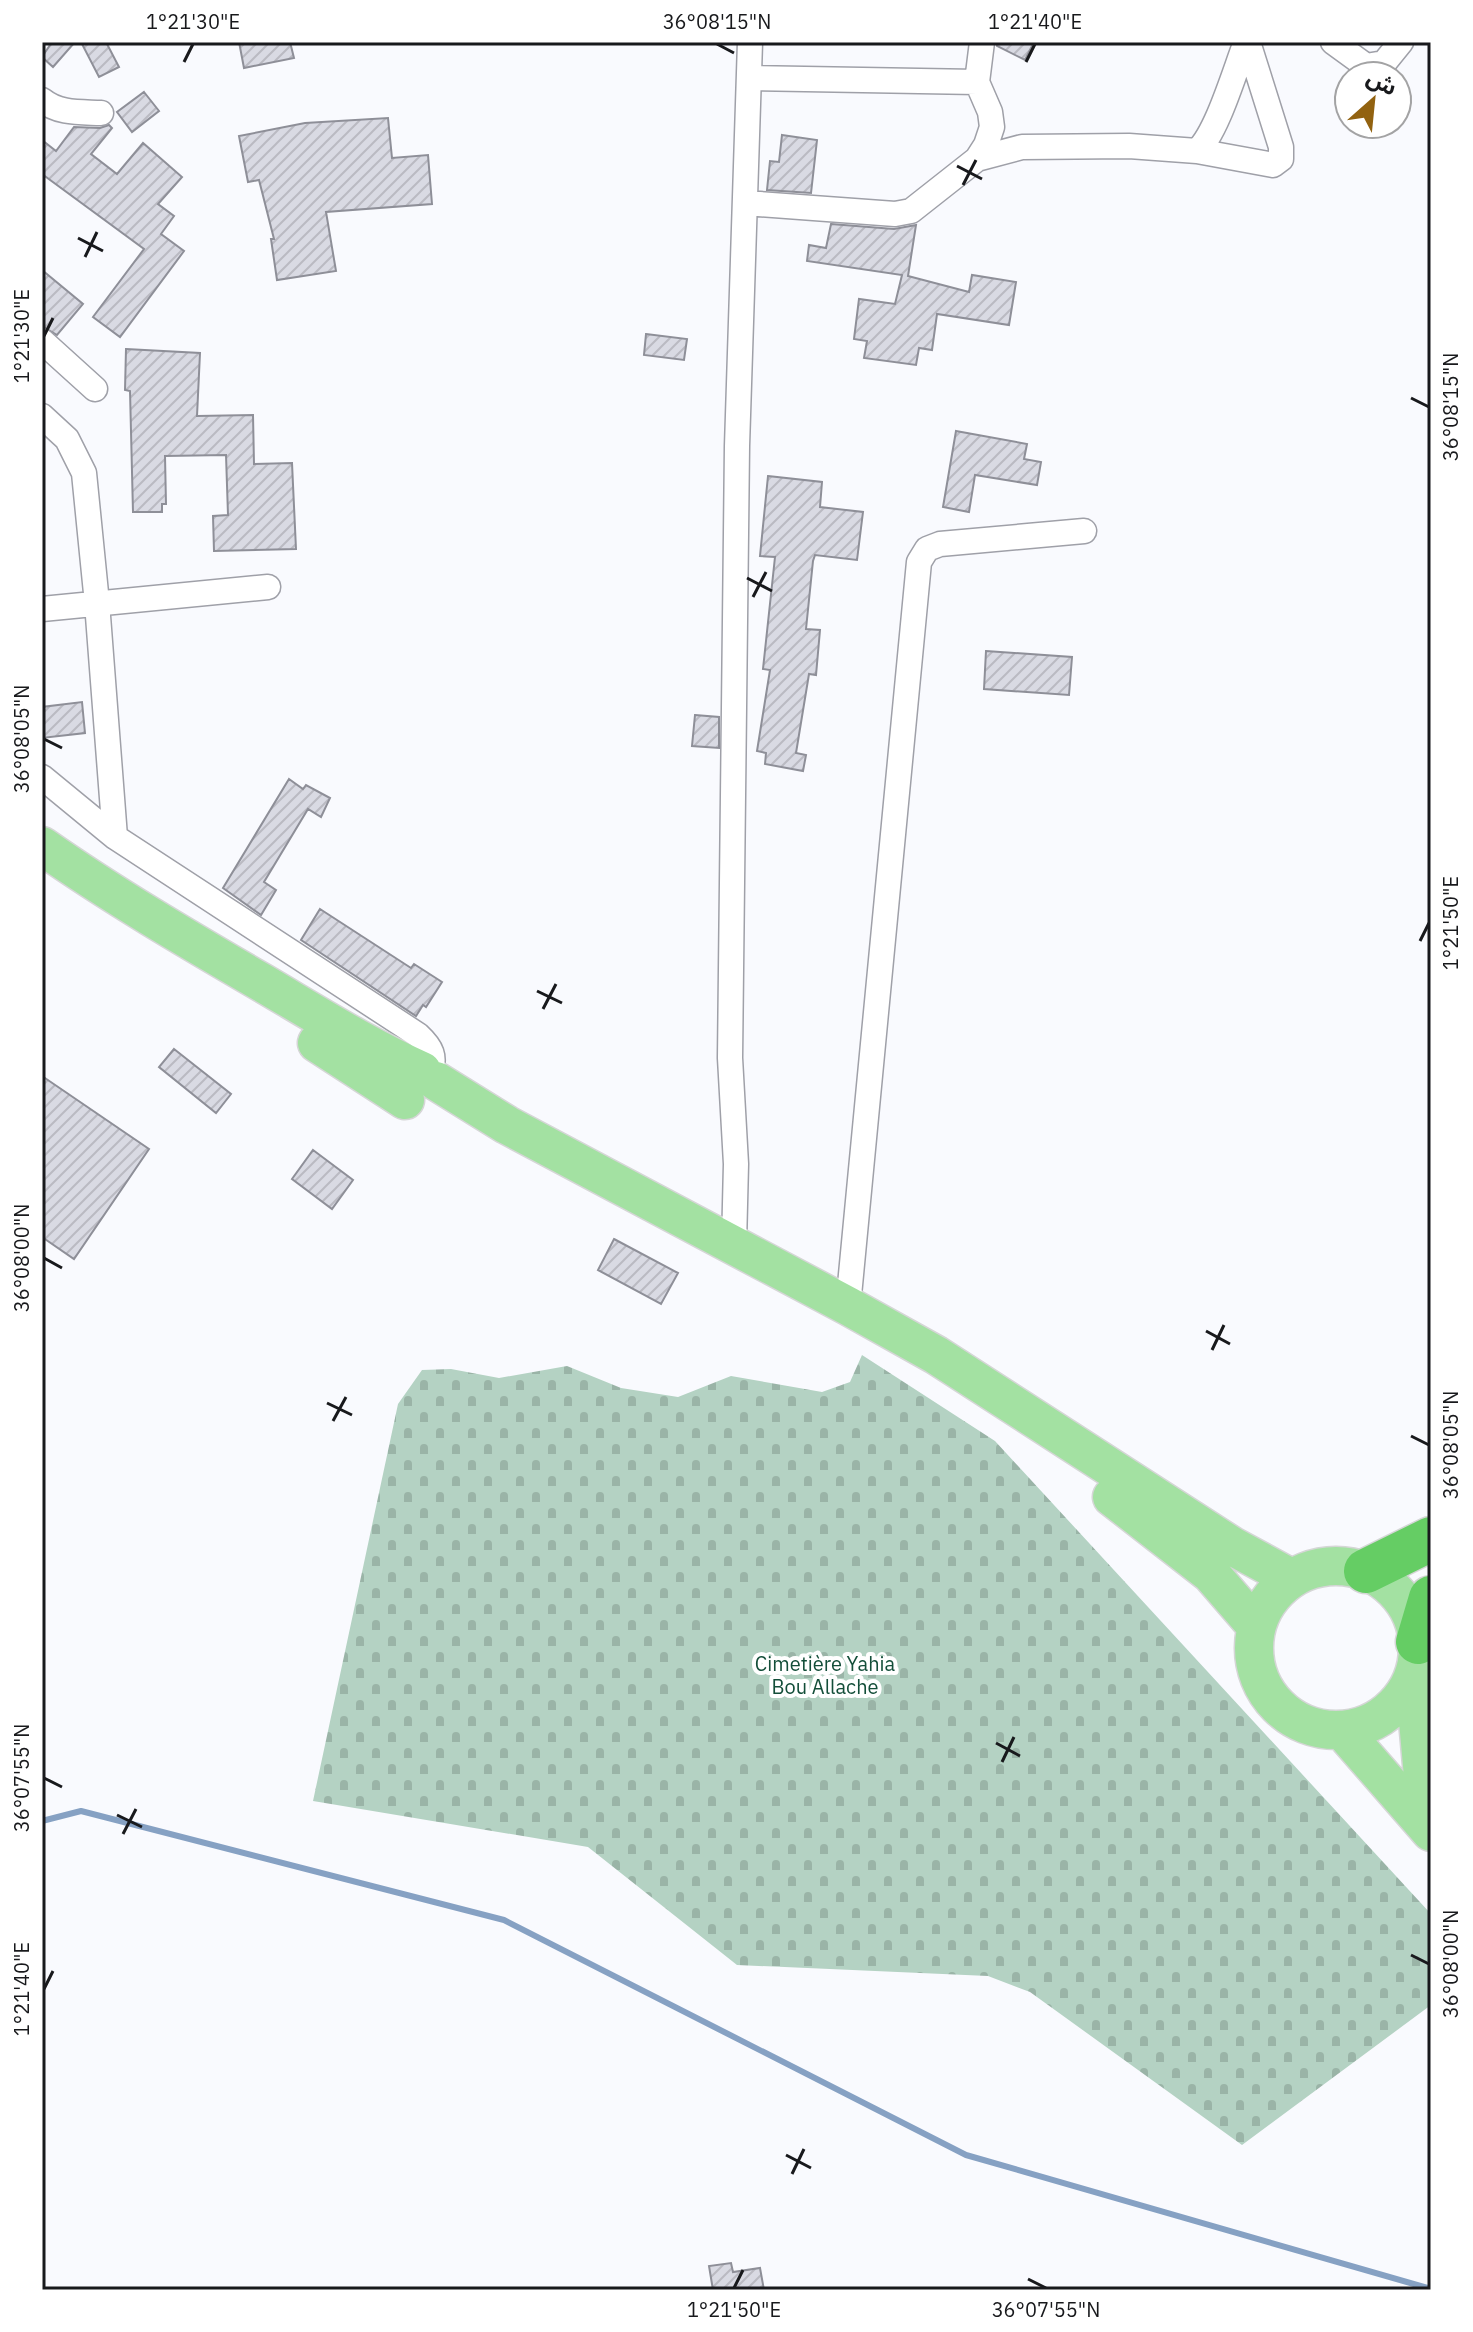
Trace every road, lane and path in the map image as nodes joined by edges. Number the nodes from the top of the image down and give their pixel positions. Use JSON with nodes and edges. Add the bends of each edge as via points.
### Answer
{"nodes":[{"id":1,"x":750,"y":42,"type":"edge"},
{"id":2,"x":982,"y":42,"type":"edge"},
{"id":3,"x":1247,"y":42,"type":"edge"},
{"id":4,"x":1333,"y":42,"type":"edge"},
{"id":5,"x":1401,"y":42,"type":"edge"},
{"id":6,"x":749,"y":78,"type":"junction"},
{"id":7,"x":977,"y":82,"type":"junction"},
{"id":8,"x":42,"y":100,"type":"edge"},
{"id":9,"x":101,"y":113,"type":"dead end"},
{"id":10,"x":1197,"y":151,"type":"junction"},
{"id":11,"x":977,"y":159,"type":"junction"},
{"id":12,"x":745,"y":203,"type":"junction"},
{"id":13,"x":42,"y":341,"type":"edge"},
{"id":14,"x":95,"y":389,"type":"dead end"},
{"id":15,"x":42,"y":416,"type":"edge"},
{"id":16,"x":1084,"y":531,"type":"dead end"},
{"id":17,"x":268,"y":587,"type":"dead end"},
{"id":18,"x":97,"y":603,"type":"junction"},
{"id":19,"x":42,"y":609,"type":"edge"},
{"id":20,"x":42,"y":777,"type":"edge"},
{"id":21,"x":115,"y":837,"type":"junction"},
{"id":22,"x":42,"y":846,"type":"edge"},
{"id":23,"x":42,"y":874,"type":"edge"},
{"id":24,"x":423,"y":1086,"type":"junction"},
{"id":25,"x":734,"y":1244,"type":"junction"},
{"id":26,"x":848,"y":1306,"type":"junction"},
{"id":27,"x":1431,"y":1539,"type":"edge"},
{"id":28,"x":1366,"y":1571,"type":"junction"},
{"id":29,"x":1291,"y":1578,"type":"junction"},
{"id":30,"x":1431,"y":1598,"type":"edge"},
{"id":31,"x":1256,"y":1626,"type":"junction"},
{"id":32,"x":1416,"y":1659,"type":"junction"},
{"id":33,"x":1342,"y":1730,"type":"junction"},
{"id":34,"x":1431,"y":1816,"type":"edge"},
{"id":35,"x":1431,"y":1832,"type":"edge"}],
"edges":[{"from":1,"to":6,"type":"street"},
{"from":2,"to":7,"type":"street"},
{"from":3,"to":10,"type":"street"},
{"from":3,"to":10,"type":"street","via":[[1281,159],[1273,165]]},
{"from":4,"to":5,"type":"street","via":[[1366,66],[1384,63]]},
{"from":6,"to":7,"type":"street"},
{"from":6,"to":12,"type":"street"},
{"from":7,"to":11,"type":"street","via":[[992,127]]},
{"from":8,"to":9,"type":"street","via":[[65,112]]},
{"from":10,"to":11,"type":"street","via":[[1022,147]]},
{"from":11,"to":12,"type":"street","via":[[903,215]]},
{"from":12,"to":25,"type":"street","via":[[730,1058]]},
{"from":13,"to":14,"type":"street"},
{"from":15,"to":18,"type":"street","via":[[67,439],[84,473]]},
{"from":16,"to":26,"type":"street","via":[[940,544],[927,549],[919,562]]},
{"from":17,"to":18,"type":"street"},
{"from":18,"to":19,"type":"street"},
{"from":18,"to":21,"type":"street"},
{"from":20,"to":21,"type":"street"},
{"from":21,"to":24,"type":"street","via":[[418,1035],[434,1063]]},
{"from":22,"to":24,"type":"main road","via":[[96,884],[343,1030]]},
{"from":23,"to":24,"type":"main road","via":[[333,1052]]},
{"from":24,"to":25,"type":"main road"},
{"from":24,"to":31,"type":"main road","via":[[498,1140],[772,1289],[1053,1458],[1184,1550]]},
{"from":25,"to":26,"type":"main road"},
{"from":26,"to":29,"type":"main road","via":[[936,1355],[1232,1546]]},
{"from":27,"to":28,"type":"highway"},
{"from":28,"to":29,"type":"main road","via":[[1341,1565]]},
{"from":28,"to":32,"type":"main road","via":[[1386,1582],[1414,1619]]},
{"from":29,"to":31,"type":"main road","via":[[1263,1607]]},
{"from":30,"to":32,"type":"highway"},
{"from":31,"to":33,"type":"main road","via":[[1253,1652],[1272,1700],[1292,1718],[1316,1728]]},
{"from":32,"to":33,"type":"main road","via":[[1403,1696],[1386,1713]]},
{"from":32,"to":34,"type":"main road","via":[[1424,1787]]},
{"from":33,"to":35,"type":"main road"}]}
